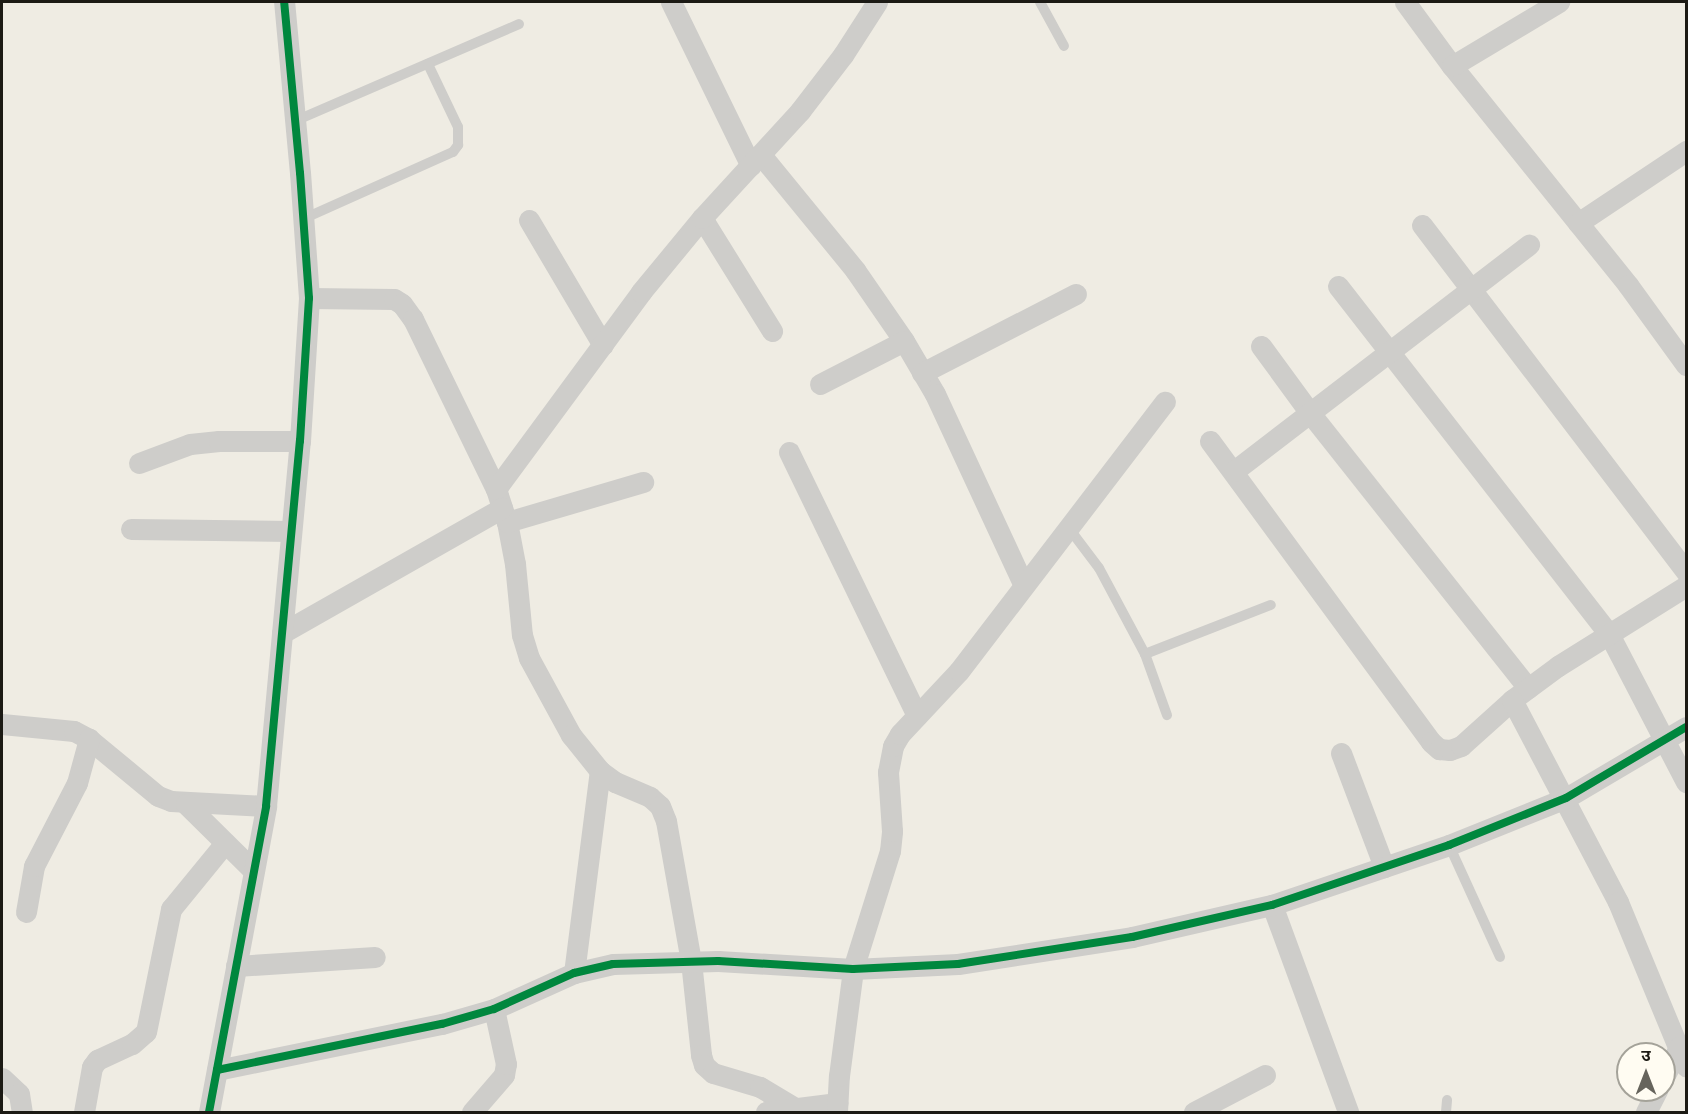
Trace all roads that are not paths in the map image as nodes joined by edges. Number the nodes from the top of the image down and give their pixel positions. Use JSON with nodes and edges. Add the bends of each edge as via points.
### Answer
{"nodes":[{"id":1,"x":284,"y":2,"type":"edge"},
{"id":2,"x":671,"y":2,"type":"edge"},
{"id":3,"x":877,"y":2,"type":"edge"},
{"id":4,"x":1040,"y":2,"type":"edge"},
{"id":5,"x":1405,"y":2,"type":"edge"},
{"id":6,"x":1559,"y":2,"type":"edge"},
{"id":7,"x":519,"y":24,"type":"dead end"},
{"id":8,"x":1064,"y":46,"type":"dead end"},
{"id":9,"x":428,"y":64,"type":"junction"},
{"id":10,"x":1452,"y":66,"type":"junction"},
{"id":11,"x":295,"y":121,"type":"junction"},
{"id":12,"x":1686,"y":151,"type":"edge"},
{"id":13,"x":756,"y":160,"type":"junction"},
{"id":14,"x":702,"y":218,"type":"junction"},
{"id":15,"x":303,"y":219,"type":"junction"},
{"id":16,"x":529,"y":220,"type":"dead end"},
{"id":17,"x":1578,"y":223,"type":"junction"},
{"id":18,"x":1422,"y":225,"type":"dead end"},
{"id":19,"x":1529,"y":245,"type":"dead end"},
{"id":20,"x":1338,"y":286,"type":"dead end"},
{"id":21,"x":1470,"y":289,"type":"junction"},
{"id":22,"x":1076,"y":294,"type":"dead end"},
{"id":23,"x":309,"y":298,"type":"junction"},
{"id":24,"x":772,"y":331,"type":"dead end"},
{"id":25,"x":904,"y":341,"type":"junction"},
{"id":26,"x":603,"y":345,"type":"junction"},
{"id":27,"x":1261,"y":346,"type":"dead end"},
{"id":28,"x":1390,"y":351,"type":"junction"},
{"id":29,"x":1686,"y":365,"type":"edge"},
{"id":30,"x":922,"y":373,"type":"junction"},
{"id":31,"x":820,"y":384,"type":"dead end"},
{"id":32,"x":1165,"y":402,"type":"dead end"},
{"id":33,"x":1310,"y":413,"type":"junction"},
{"id":34,"x":300,"y":441,"type":"junction"},
{"id":35,"x":1210,"y":441,"type":"dead end"},
{"id":36,"x":789,"y":452,"type":"dead end"},
{"id":37,"x":139,"y":463,"type":"dead end"},
{"id":38,"x":1234,"y":471,"type":"junction"},
{"id":39,"x":643,"y":482,"type":"dead end"},
{"id":40,"x":502,"y":506,"type":"junction"},
{"id":41,"x":1068,"y":527,"type":"junction"},
{"id":42,"x":131,"y":529,"type":"dead end"},
{"id":43,"x":291,"y":531,"type":"junction"},
{"id":44,"x":1686,"y":572,"type":"edge"},
{"id":45,"x":1023,"y":584,"type":"junction"},
{"id":46,"x":1686,"y":586,"type":"edge"},
{"id":47,"x":1271,"y":605,"type":"dead end"},
{"id":48,"x":282,"y":633,"type":"junction"},
{"id":49,"x":1609,"y":634,"type":"junction"},
{"id":50,"x":1145,"y":654,"type":"junction"},
{"id":51,"x":1520,"y":694,"type":"junction"},
{"id":52,"x":1167,"y":715,"type":"dead end"},
{"id":53,"x":917,"y":716,"type":"junction"},
{"id":54,"x":2,"y":724,"type":"edge"},
{"id":55,"x":1686,"y":727,"type":"edge"},
{"id":56,"x":89,"y":739,"type":"junction"},
{"id":57,"x":1664,"y":739,"type":"junction"},
{"id":58,"x":1341,"y":753,"type":"dead end"},
{"id":59,"x":600,"y":771,"type":"junction"},
{"id":60,"x":1686,"y":782,"type":"edge"},
{"id":61,"x":1566,"y":798,"type":"junction"},
{"id":62,"x":186,"y":804,"type":"junction"},
{"id":63,"x":266,"y":806,"type":"junction"},
{"id":64,"x":225,"y":843,"type":"junction"},
{"id":65,"x":1449,"y":845,"type":"junction"},
{"id":66,"x":1384,"y":867,"type":"junction"},
{"id":67,"x":254,"y":871,"type":"junction"},
{"id":68,"x":1272,"y":905,"type":"junction"},
{"id":69,"x":26,"y":912,"type":"dead end"},
{"id":70,"x":375,"y":957,"type":"dead end"},
{"id":71,"x":1500,"y":957,"type":"dead end"},
{"id":72,"x":691,"y":962,"type":"junction"},
{"id":73,"x":236,"y":966,"type":"junction"},
{"id":74,"x":853,"y":969,"type":"junction"},
{"id":75,"x":574,"y":973,"type":"junction"},
{"id":76,"x":494,"y":1009,"type":"junction"},
{"id":77,"x":1683,"y":1057,"type":"edge"},
{"id":78,"x":217,"y":1070,"type":"junction"},
{"id":79,"x":1265,"y":1075,"type":"dead end"},
{"id":80,"x":2,"y":1078,"type":"edge"},
{"id":81,"x":1447,"y":1100,"type":"dead end"},
{"id":82,"x":793,"y":1107,"type":"junction"},
{"id":83,"x":837,"y":1108,"type":"edge"},
{"id":84,"x":22,"y":1113,"type":"edge"},
{"id":85,"x":84,"y":1113,"type":"edge"},
{"id":86,"x":209,"y":1113,"type":"edge"},
{"id":87,"x":472,"y":1113,"type":"edge"},
{"id":88,"x":766,"y":1113,"type":"edge"},
{"id":89,"x":1194,"y":1113,"type":"edge"},
{"id":90,"x":1348,"y":1113,"type":"edge"},
{"id":91,"x":1446,"y":1113,"type":"edge"}],
"edges":[{"from":1,"to":11,"type":"street"},
{"from":2,"to":13,"type":"street"},
{"from":3,"to":13,"type":"street","via":[[843,55]]},
{"from":4,"to":8,"type":"lane"},
{"from":5,"to":10,"type":"street"},
{"from":6,"to":10,"type":"street"},
{"from":7,"to":9,"type":"lane"},
{"from":9,"to":11,"type":"lane"},
{"from":9,"to":15,"type":"lane","via":[[458,127],[458,145],[453,152]]},
{"from":10,"to":17,"type":"street"},
{"from":11,"to":15,"type":"street"},
{"from":12,"to":17,"type":"street"},
{"from":13,"to":14,"type":"street"},
{"from":13,"to":25,"type":"street","via":[[855,270]]},
{"from":14,"to":24,"type":"street"},
{"from":14,"to":26,"type":"street"},
{"from":15,"to":23,"type":"street"},
{"from":16,"to":26,"type":"street"},
{"from":17,"to":29,"type":"street"},
{"from":18,"to":21,"type":"street"},
{"from":19,"to":21,"type":"street"},
{"from":20,"to":28,"type":"street"},
{"from":21,"to":28,"type":"street"},
{"from":21,"to":44,"type":"street"},
{"from":22,"to":30,"type":"street"},
{"from":23,"to":34,"type":"street"},
{"from":23,"to":40,"type":"street","via":[[382,297],[402,304],[413,319]]},
{"from":25,"to":30,"type":"street"},
{"from":25,"to":31,"type":"street"},
{"from":26,"to":40,"type":"street"},
{"from":27,"to":33,"type":"street"},
{"from":28,"to":33,"type":"street"},
{"from":28,"to":49,"type":"street"},
{"from":30,"to":45,"type":"street"},
{"from":32,"to":41,"type":"street"},
{"from":33,"to":38,"type":"street"},
{"from":33,"to":51,"type":"street"},
{"from":34,"to":37,"type":"street","via":[[190,444]]},
{"from":34,"to":43,"type":"street"},
{"from":35,"to":38,"type":"street"},
{"from":36,"to":53,"type":"street"},
{"from":38,"to":51,"type":"street","via":[[1431,742],[1450,750],[1461,746]]},
{"from":39,"to":40,"type":"street"},
{"from":40,"to":48,"type":"street"},
{"from":40,"to":59,"type":"street","via":[[529,658],[571,735]]},
{"from":41,"to":45,"type":"street"},
{"from":41,"to":50,"type":"lane","via":[[1099,568]]},
{"from":42,"to":43,"type":"street"},
{"from":43,"to":48,"type":"street"},
{"from":45,"to":53,"type":"street","via":[[959,671]]},
{"from":46,"to":49,"type":"street"},
{"from":47,"to":50,"type":"lane"},
{"from":48,"to":63,"type":"street"},
{"from":49,"to":51,"type":"street"},
{"from":49,"to":57,"type":"street"},
{"from":50,"to":52,"type":"lane"},
{"from":51,"to":61,"type":"street"},
{"from":53,"to":74,"type":"street","via":[[900,734],[890,759],[890,851]]},
{"from":54,"to":56,"type":"street","via":[[74,731]]},
{"from":55,"to":57,"type":"street"},
{"from":56,"to":62,"type":"street","via":[[158,796]]},
{"from":56,"to":69,"type":"street","via":[[77,783],[34,866]]},
{"from":57,"to":60,"type":"street"},
{"from":57,"to":61,"type":"street"},
{"from":58,"to":66,"type":"street"},
{"from":59,"to":72,"type":"street","via":[[660,806]]},
{"from":59,"to":75,"type":"street"},
{"from":61,"to":65,"type":"street"},
{"from":61,"to":77,"type":"street","via":[[1618,902]]},
{"from":62,"to":63,"type":"street"},
{"from":62,"to":64,"type":"street"},
{"from":63,"to":67,"type":"street"},
{"from":64,"to":67,"type":"street"},
{"from":64,"to":85,"type":"street","via":[[171,909],[146,1032],[132,1044],[97,1060],[92,1067]]},
{"from":65,"to":66,"type":"street"},
{"from":65,"to":71,"type":"lane"},
{"from":66,"to":68,"type":"street"},
{"from":67,"to":73,"type":"street"},
{"from":68,"to":74,"type":"street","via":[[1132,937],[1011,957]]},
{"from":68,"to":90,"type":"street"},
{"from":70,"to":73,"type":"street"},
{"from":72,"to":74,"type":"street"},
{"from":72,"to":75,"type":"street","via":[[614,964]]},
{"from":72,"to":82,"type":"street","via":[[704,1065],[713,1073],[760,1087]]},
{"from":73,"to":78,"type":"street"},
{"from":74,"to":83,"type":"street"},
{"from":75,"to":76,"type":"street"},
{"from":76,"to":78,"type":"street","via":[[442,1024]]},
{"from":76,"to":87,"type":"street","via":[[506,1064],[504,1075]]},
{"from":78,"to":86,"type":"street"},
{"from":79,"to":89,"type":"street"},
{"from":80,"to":84,"type":"street","via":[[19,1094]]},
{"from":81,"to":91,"type":"lane"},
{"from":82,"to":83,"type":"street"},
{"from":82,"to":88,"type":"street"}]}
